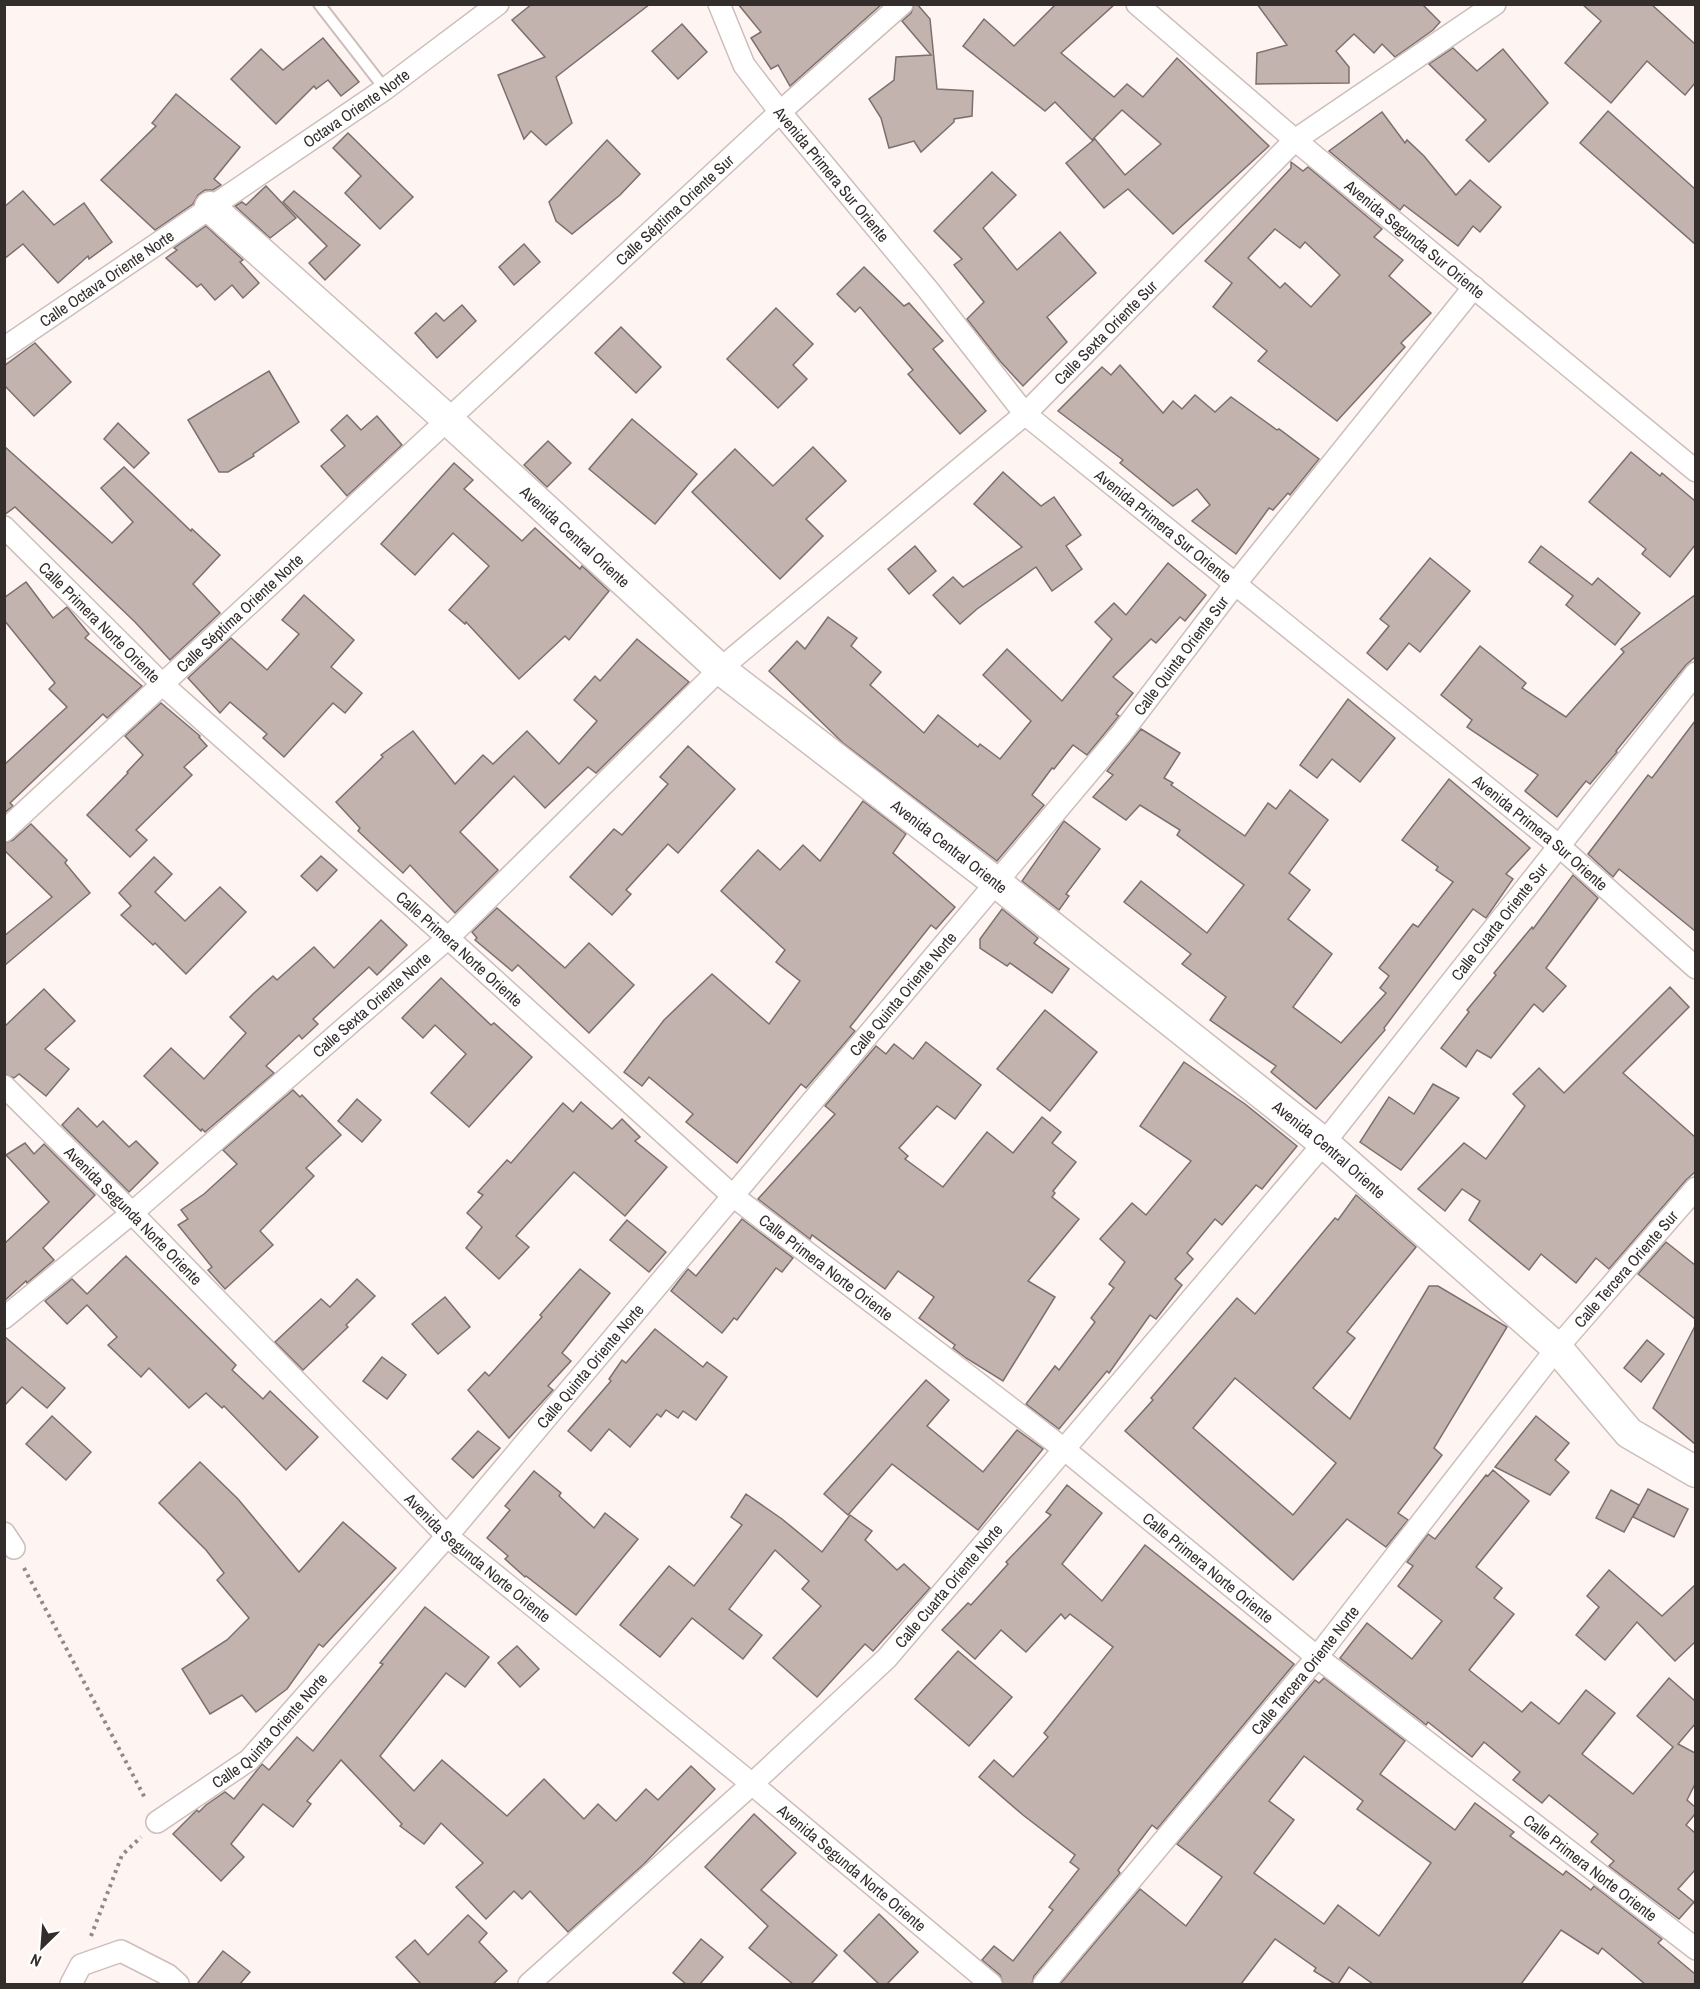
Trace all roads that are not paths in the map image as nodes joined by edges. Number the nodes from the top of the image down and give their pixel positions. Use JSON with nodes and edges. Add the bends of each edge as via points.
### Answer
{"nodes":[{"id":1,"x":319,"y":4,"type":"edge"},
{"id":2,"x":498,"y":4,"type":"edge"},
{"id":3,"x":719,"y":4,"type":"edge"},
{"id":4,"x":902,"y":4,"type":"edge"},
{"id":5,"x":1137,"y":4,"type":"edge"},
{"id":6,"x":1494,"y":5,"type":"edge"},
{"id":7,"x":385,"y":89,"type":"junction"},
{"id":8,"x":780,"y":112,"type":"junction"},
{"id":9,"x":1295,"y":140,"type":"junction"},
{"id":10,"x":210,"y":207,"type":"junction"},
{"id":11,"x":1473,"y":288,"type":"junction"},
{"id":12,"x":4,"y":348,"type":"edge"},
{"id":13,"x":1025,"y":414,"type":"junction"},
{"id":14,"x":448,"y":420,"type":"junction"},
{"id":15,"x":1695,"y":471,"type":"edge"},
{"id":16,"x":4,"y":527,"type":"edge"},
{"id":17,"x":1236,"y":583,"type":"junction"},
{"id":18,"x":720,"y":669,"type":"junction"},
{"id":19,"x":1695,"y":673,"type":"edge"},
{"id":20,"x":162,"y":684,"type":"junction"},
{"id":21,"x":4,"y":831,"type":"edge"},
{"id":22,"x":1558,"y":845,"type":"junction"},
{"id":23,"x":997,"y":884,"type":"junction"},
{"id":24,"x":448,"y":938,"type":"junction"},
{"id":25,"x":1695,"y":968,"type":"edge"},
{"id":26,"x":4,"y":1086,"type":"edge"},
{"id":27,"x":1324,"y":1143,"type":"junction"},
{"id":28,"x":1695,"y":1188,"type":"edge"},
{"id":29,"x":733,"y":1196,"type":"junction"},
{"id":30,"x":132,"y":1213,"type":"junction"},
{"id":31,"x":4,"y":1318,"type":"edge"},
{"id":32,"x":1557,"y":1348,"type":"junction"},
{"id":33,"x":1064,"y":1449,"type":"junction"},
{"id":34,"x":1695,"y":1472,"type":"edge"},
{"id":35,"x":447,"y":1536,"type":"junction"},
{"id":36,"x":1317,"y":1657,"type":"junction"},
{"id":37,"x":752,"y":1784,"type":"junction"},
{"id":38,"x":157,"y":1822,"type":"road end"},
{"id":39,"x":1695,"y":1949,"type":"edge"},
{"id":40,"x":71,"y":1984,"type":"edge"},
{"id":41,"x":178,"y":1984,"type":"edge"},
{"id":42,"x":529,"y":1984,"type":"edge"},
{"id":43,"x":991,"y":1984,"type":"edge"},
{"id":44,"x":1044,"y":1984,"type":"edge"}],
"edges":[{"from":1,"to":7,"type":"lane"},
{"from":2,"to":7,"type":"street","name":"Octava Oriente Norte"},
{"from":3,"to":8,"type":"street","name":"Avenida Primera Sur Oriente","via":[[744,65]]},
{"from":4,"to":8,"type":"street","name":"Calle Séptima Oriente Sur"},
{"from":5,"to":9,"type":"street","name":"Avenida Segunda Sur Oriente"},
{"from":6,"to":9,"type":"street","name":"Calle Sexta Oriente Sur"},
{"from":7,"to":10,"type":"street","name":"Octava Oriente Norte"},
{"from":8,"to":13,"type":"street","name":"Avenida Primera Sur Oriente"},
{"from":8,"to":14,"type":"street","name":"Calle Séptima Oriente Sur"},
{"from":9,"to":11,"type":"street","name":"Avenida Segunda Sur Oriente"},
{"from":9,"to":13,"type":"street","name":"Calle Sexta Oriente Sur"},
{"from":10,"to":12,"type":"street","name":"Calle Octava Oriente Norte"},
{"from":10,"to":14,"type":"street","name":"Avenida Central Oriente"},
{"from":11,"to":15,"type":"street","name":"Avenida Segunda Sur Oriente"},
{"from":11,"to":17,"type":"street","name":"Calle Quinta Oriente Sur"},
{"from":13,"to":17,"type":"street","name":"Avenida Primera Sur Oriente"},
{"from":13,"to":18,"type":"street","name":"Calle Sexta Oriente Sur"},
{"from":14,"to":18,"type":"street","name":"Avenida Central Oriente"},
{"from":14,"to":20,"type":"street","name":"Calle Séptima Oriente Norte"},
{"from":16,"to":20,"type":"street","name":"Calle Primera Norte Oriente"},
{"from":17,"to":22,"type":"street","name":"Avenida Primera Sur Oriente"},
{"from":17,"to":23,"type":"street","name":"Calle Quinta Oriente Sur","via":[[1121,734]]},
{"from":18,"to":23,"type":"street","name":"Avenida Central Oriente"},
{"from":18,"to":24,"type":"street","name":"Calle Sexta Oriente Norte"},
{"from":19,"to":22,"type":"street","name":"Calle Cuarta Oriente Sur"},
{"from":20,"to":21,"type":"street","name":"Calle Séptima Oriente Norte"},
{"from":20,"to":24,"type":"street","name":"Calle Primera Norte Oriente"},
{"from":22,"to":25,"type":"street","name":"Avenida Primera Sur Oriente"},
{"from":22,"to":27,"type":"street","name":"Calle Cuarta Oriente Sur"},
{"from":23,"to":27,"type":"street","name":"Avenida Central Oriente"},
{"from":23,"to":29,"type":"street","name":"Calle Quinta Oriente Norte"},
{"from":24,"to":29,"type":"street","name":"Calle Primera Norte Oriente"},
{"from":24,"to":30,"type":"street","name":"Calle Sexta Oriente Norte"},
{"from":26,"to":30,"type":"street","name":"Avenida Segunda Norte Oriente"},
{"from":27,"to":32,"type":"street","name":"Avenida Central Oriente"},
{"from":27,"to":33,"type":"street","name":"Calle Cuarta Oriente Norte"},
{"from":28,"to":32,"type":"street","name":"Calle Tercera Oriente Sur"},
{"from":29,"to":33,"type":"street","name":"Calle Primera Norte Oriente"},
{"from":29,"to":35,"type":"street","name":"Calle Quinta Oriente Norte"},
{"from":30,"to":31,"type":"street","name":"Calle Sexta Oriente Norte"},
{"from":30,"to":35,"type":"street","name":"Avenida Segunda Norte Oriente"},
{"from":32,"to":34,"type":"street","name":"Avenida Central Oriente","via":[[1629,1433]]},
{"from":32,"to":36,"type":"street","name":"Calle Tercera Oriente Norte"},
{"from":33,"to":36,"type":"street","name":"Calle Primera Norte Oriente"},
{"from":33,"to":37,"type":"street","name":"Calle Cuarta Oriente Norte","via":[[887,1659]]},
{"from":35,"to":37,"type":"street","name":"Avenida Segunda Norte Oriente"},
{"from":35,"to":38,"type":"street","name":"Calle Quinta Oriente Norte","via":[[249,1760]]},
{"from":36,"to":39,"type":"street","name":"Calle Primera Norte Oriente"},
{"from":36,"to":44,"type":"street","name":"Calle Tercera Oriente Norte"},
{"from":37,"to":42,"type":"street","name":"Calle Cuarta Oriente Norte"},
{"from":37,"to":43,"type":"street","name":"Avenida Segunda Norte Oriente"},
{"from":40,"to":41,"type":"street","via":[[81,1965],[121,1951]]}]}
